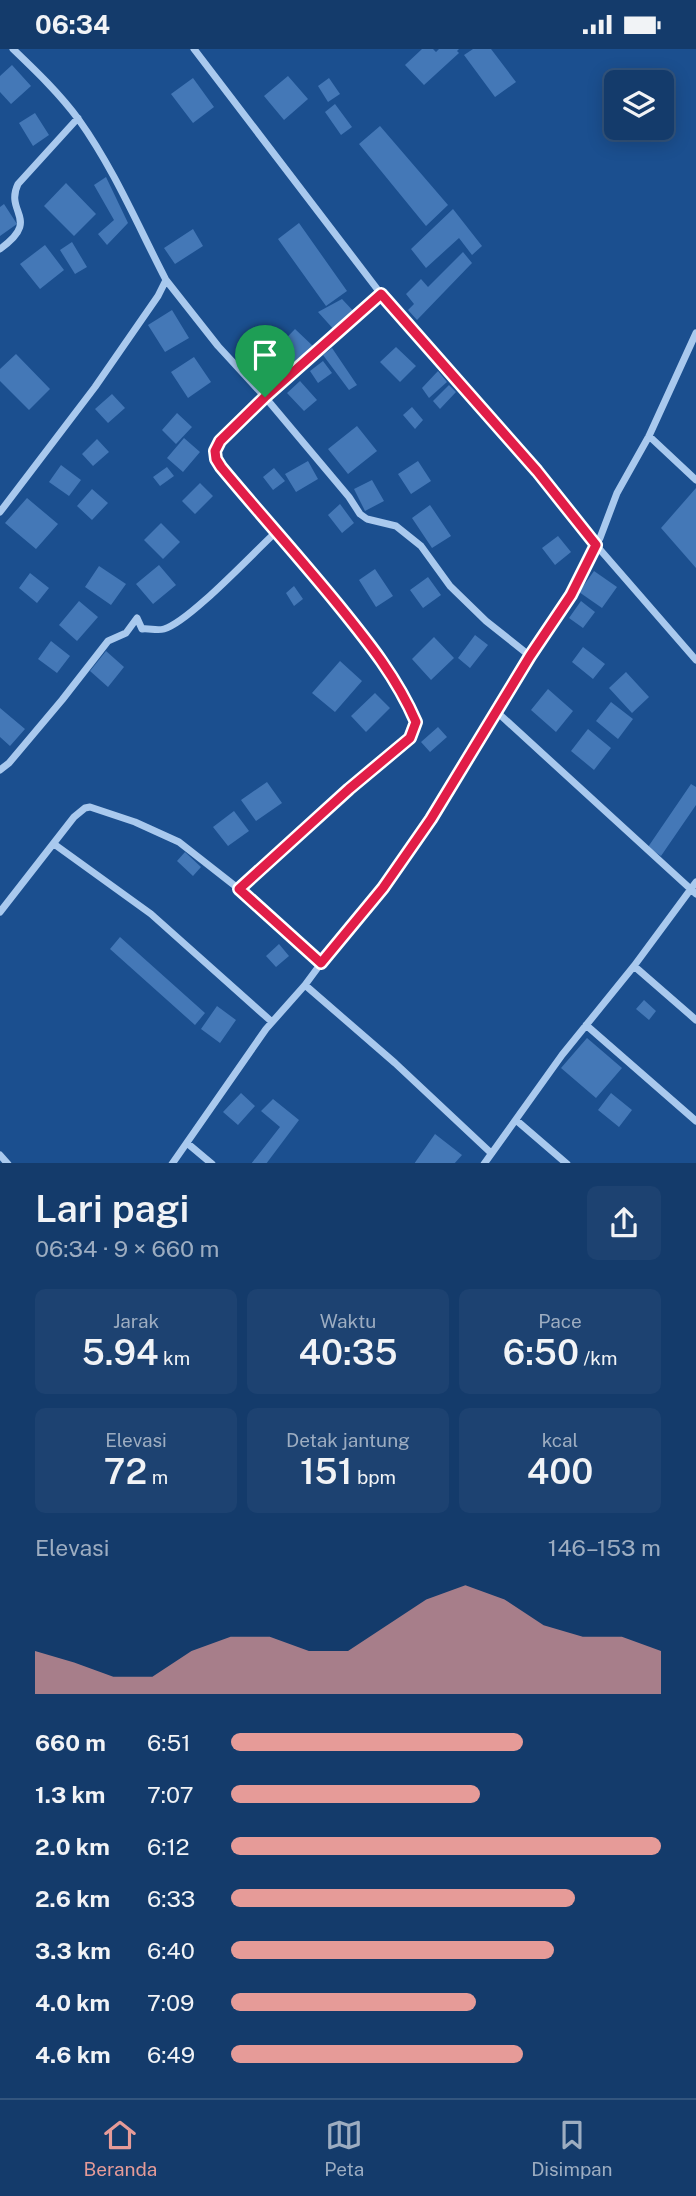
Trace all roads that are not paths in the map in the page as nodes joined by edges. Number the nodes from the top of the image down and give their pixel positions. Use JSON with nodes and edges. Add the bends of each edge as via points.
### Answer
{"nodes":[{"id":1,"x":13,"y":49,"type":"edge"},
{"id":2,"x":194,"y":49,"type":"edge"},
{"id":3,"x":78,"y":118,"type":"junction"},
{"id":4,"x":0,"y":249,"type":"edge"},
{"id":5,"x":166,"y":280,"type":"junction"},
{"id":6,"x":381,"y":294,"type":"junction"},
{"id":7,"x":696,"y":333,"type":"edge"},
{"id":8,"x":265,"y":397,"type":"junction"},
{"id":9,"x":649,"y":436,"type":"junction"},
{"id":10,"x":696,"y":480,"type":"edge"},
{"id":11,"x":0,"y":512,"type":"edge"},
{"id":12,"x":276,"y":532,"type":"junction"},
{"id":13,"x":596,"y":545,"type":"junction"},
{"id":14,"x":530,"y":656,"type":"junction"},
{"id":15,"x":696,"y":660,"type":"edge"},
{"id":16,"x":498,"y":712,"type":"junction"},
{"id":17,"x":0,"y":770,"type":"edge"},
{"id":18,"x":54,"y":844,"type":"junction"},
{"id":19,"x":696,"y":882,"type":"edge"},
{"id":20,"x":239,"y":889,"type":"junction"},
{"id":21,"x":693,"y":892,"type":"edge"},
{"id":22,"x":0,"y":912,"type":"edge"},
{"id":23,"x":321,"y":963,"type":"junction"},
{"id":24,"x":634,"y":966,"type":"junction"},
{"id":25,"x":305,"y":985,"type":"junction"},
{"id":26,"x":696,"y":1020,"type":"edge"},
{"id":27,"x":272,"y":1022,"type":"junction"},
{"id":28,"x":586,"y":1025,"type":"junction"},
{"id":29,"x":516,"y":1120,"type":"junction"},
{"id":30,"x":696,"y":1121,"type":"edge"},
{"id":31,"x":187,"y":1143,"type":"junction"},
{"id":32,"x":491,"y":1153,"type":"junction"},
{"id":33,"x":173,"y":1163,"type":"edge"},
{"id":34,"x":211,"y":1163,"type":"edge"},
{"id":35,"x":485,"y":1163,"type":"edge"},
{"id":36,"x":566,"y":1163,"type":"edge"}],
"edges":[{"from":1,"to":3,"type":"street"},
{"from":2,"to":6,"type":"street"},
{"from":3,"to":4,"type":"street","via":[[18,184],[14,200],[21,228]]},
{"from":3,"to":5,"type":"street"},
{"from":5,"to":8,"type":"street"},
{"from":5,"to":11,"type":"street","via":[[95,387]]},
{"from":6,"to":8,"type":"street"},
{"from":6,"to":13,"type":"street"},
{"from":7,"to":9,"type":"street"},
{"from":8,"to":12,"type":"street","via":[[215,451],[221,467]]},
{"from":8,"to":14,"type":"street","via":[[360,514],[396,526],[421,547],[450,586],[486,621]]},
{"from":9,"to":10,"type":"street"},
{"from":9,"to":13,"type":"street","via":[[617,493]]},
{"from":12,"to":17,"type":"street","via":[[174,624],[142,629],[137,618],[126,633],[108,641]]},
{"from":12,"to":20,"type":"street","via":[[385,665],[416,722],[410,738]]},
{"from":13,"to":14,"type":"street","via":[[571,595]]},
{"from":13,"to":15,"type":"street"},
{"from":14,"to":16,"type":"street"},
{"from":16,"to":21,"type":"street"},
{"from":16,"to":23,"type":"street","via":[[383,888]]},
{"from":18,"to":20,"type":"street","via":[[74,817],[85,808],[95,809],[179,842]]},
{"from":18,"to":22,"type":"street"},
{"from":18,"to":27,"type":"street","via":[[169,928]]},
{"from":19,"to":21,"type":"street"},
{"from":20,"to":23,"type":"street"},
{"from":21,"to":24,"type":"street"},
{"from":23,"to":25,"type":"street"},
{"from":24,"to":26,"type":"street"},
{"from":24,"to":28,"type":"street"},
{"from":25,"to":27,"type":"street"},
{"from":25,"to":32,"type":"street"},
{"from":27,"to":31,"type":"street"},
{"from":28,"to":29,"type":"street"},
{"from":28,"to":30,"type":"street"},
{"from":29,"to":32,"type":"street"},
{"from":29,"to":36,"type":"street"},
{"from":31,"to":33,"type":"street"},
{"from":31,"to":34,"type":"street"},
{"from":32,"to":35,"type":"street"}]}
